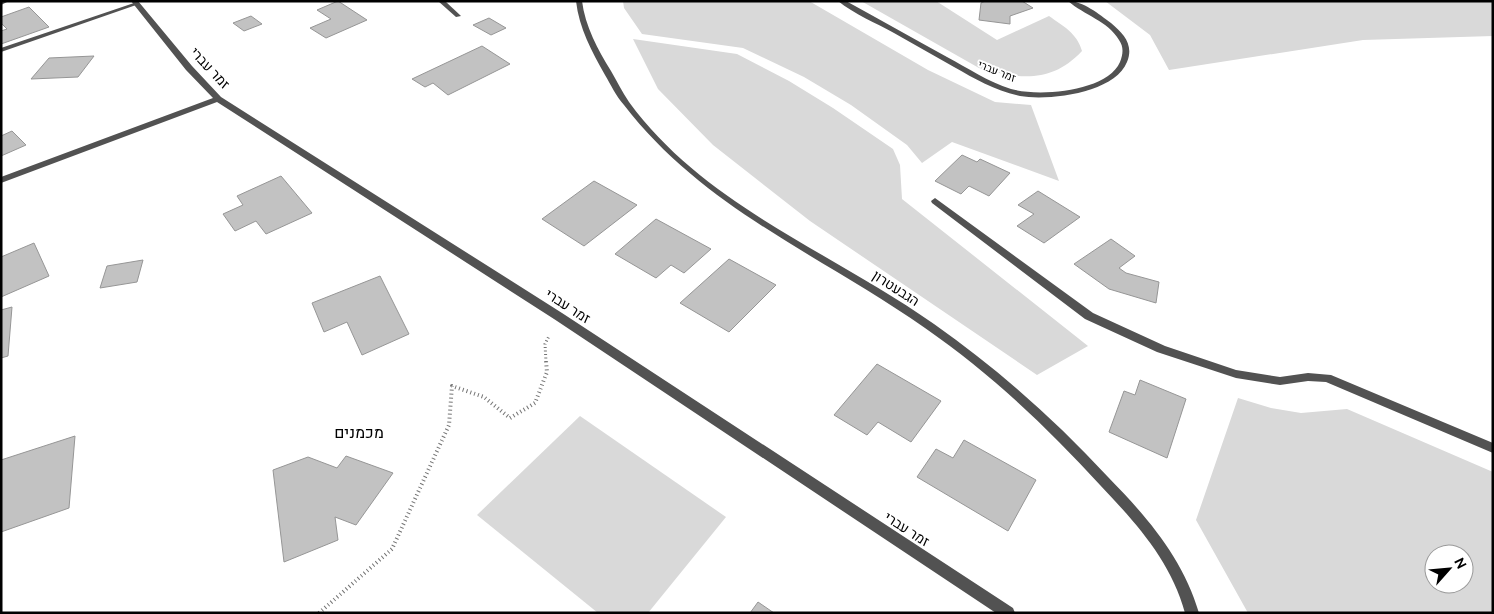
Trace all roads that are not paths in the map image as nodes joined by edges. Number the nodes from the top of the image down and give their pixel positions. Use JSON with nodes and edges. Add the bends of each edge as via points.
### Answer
{"nodes":[{"id":1,"x":6,"y":1,"type":"edge"},
{"id":2,"x":441,"y":1,"type":"edge"},
{"id":3,"x":579,"y":1,"type":"edge"},
{"id":4,"x":841,"y":1,"type":"edge"},
{"id":5,"x":1072,"y":1,"type":"edge"},
{"id":6,"x":1,"y":2,"type":"edge"},
{"id":7,"x":135,"y":3,"type":"edge"},
{"id":8,"x":458,"y":16,"type":"dead end"},
{"id":9,"x":1,"y":50,"type":"edge"},
{"id":10,"x":218,"y":99,"type":"junction"},
{"id":11,"x":1,"y":180,"type":"edge"},
{"id":12,"x":935,"y":201,"type":"dead end"},
{"id":13,"x":1493,"y":448,"type":"edge"},
{"id":14,"x":1008,"y":613,"type":"edge"},
{"id":15,"x":1192,"y":613,"type":"edge"}],
"edges":[{"from":1,"to":6,"type":"street"},
{"from":2,"to":8,"type":"street"},
{"from":3,"to":15,"type":"street","name":"הגבעטרון","via":[[584,22],[609,78],[651,135],[726,198],[927,324],[1023,399],[1138,516],[1172,563],[1189,595]]},
{"from":4,"to":5,"type":"street","name":"זמר עברי","via":[[987,82],[1023,94],[1041,95],[1095,85],[1121,69],[1125,60],[1127,50],[1122,38]]},
{"from":7,"to":9,"type":"street"},
{"from":7,"to":10,"type":"street","name":"זמר עברי"},
{"from":10,"to":11,"type":"street"},
{"from":10,"to":14,"type":"street","name":"זמר עברי","via":[[558,316]]},
{"from":12,"to":13,"type":"street","via":[[1089,316],[1161,349],[1236,374],[1280,381],[1327,378]]}]}
